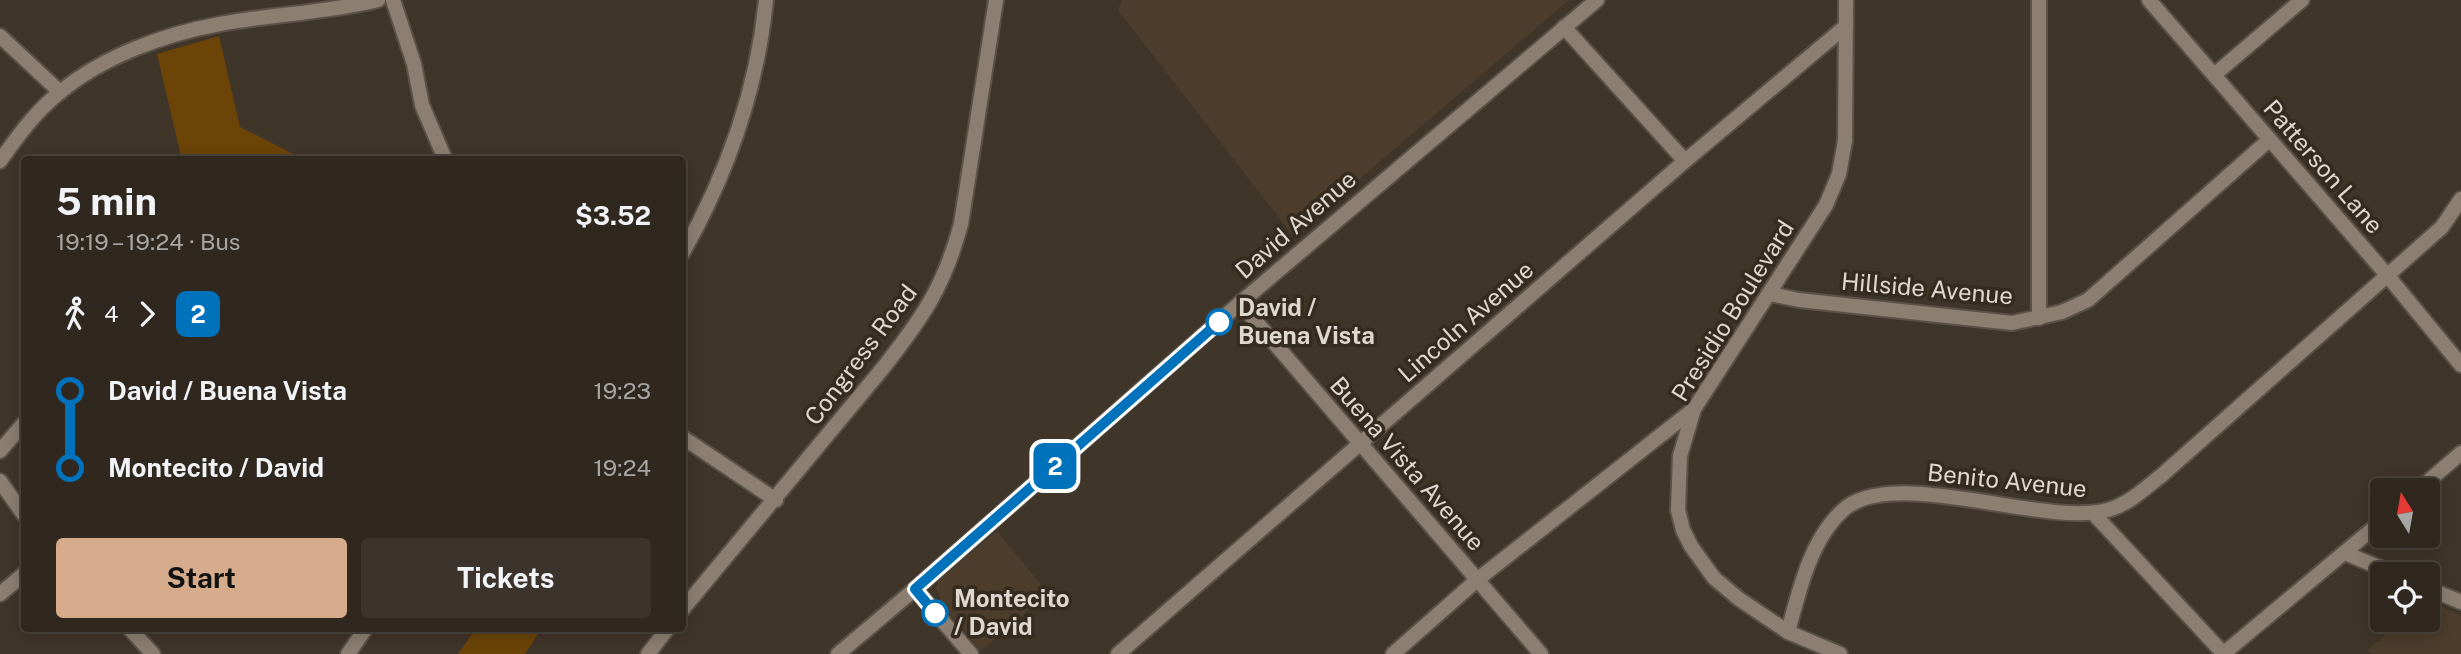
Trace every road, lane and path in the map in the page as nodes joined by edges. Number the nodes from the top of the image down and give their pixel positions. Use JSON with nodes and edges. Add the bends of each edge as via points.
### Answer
{"nodes":[{"id":1,"x":378,"y":0,"type":"edge"},
{"id":2,"x":393,"y":0,"type":"edge"},
{"id":3,"x":766,"y":0,"type":"edge"},
{"id":4,"x":996,"y":0,"type":"edge"},
{"id":5,"x":1597,"y":0,"type":"edge"},
{"id":6,"x":1846,"y":0,"type":"edge"},
{"id":7,"x":2039,"y":0,"type":"edge"},
{"id":8,"x":2148,"y":0,"type":"edge"},
{"id":9,"x":2302,"y":0,"type":"edge"},
{"id":10,"x":1846,"y":26,"type":"junction"},
{"id":11,"x":1564,"y":27,"type":"junction"},
{"id":12,"x":0,"y":36,"type":"edge"},
{"id":13,"x":2214,"y":75,"type":"junction"},
{"id":14,"x":60,"y":92,"type":"junction"},
{"id":15,"x":2269,"y":140,"type":"junction"},
{"id":16,"x":444,"y":156,"type":"edge"},
{"id":17,"x":0,"y":161,"type":"edge"},
{"id":18,"x":1685,"y":161,"type":"junction"},
{"id":19,"x":2461,"y":199,"type":"edge"},
{"id":20,"x":686,"y":247,"type":"edge"},
{"id":21,"x":2387,"y":275,"type":"junction"},
{"id":22,"x":1770,"y":294,"type":"junction"},
{"id":23,"x":1240,"y":303,"type":"junction"},
{"id":24,"x":2039,"y":318,"type":"junction"},
{"id":25,"x":2461,"y":365,"type":"edge"},
{"id":26,"x":1694,"y":408,"type":"junction"},
{"id":27,"x":21,"y":427,"type":"edge"},
{"id":28,"x":686,"y":440,"type":"edge"},
{"id":29,"x":1360,"y":445,"type":"junction"},
{"id":30,"x":0,"y":452,"type":"edge"},
{"id":31,"x":2461,"y":453,"type":"edge"},
{"id":32,"x":2432,"y":478,"type":"edge"},
{"id":33,"x":0,"y":481,"type":"edge"},
{"id":34,"x":776,"y":499,"type":"junction"},
{"id":35,"x":21,"y":511,"type":"edge"},
{"id":36,"x":2092,"y":513,"type":"junction"},
{"id":37,"x":2370,"y":531,"type":"edge"},
{"id":38,"x":2345,"y":553,"type":"junction"},
{"id":39,"x":2370,"y":564,"type":"edge"},
{"id":40,"x":21,"y":576,"type":"edge"},
{"id":41,"x":1477,"y":580,"type":"junction"},
{"id":42,"x":915,"y":589,"type":"junction"},
{"id":43,"x":2440,"y":593,"type":"edge"},
{"id":44,"x":0,"y":594,"type":"edge"},
{"id":45,"x":2461,"y":602,"type":"edge"},
{"id":46,"x":686,"y":605,"type":"edge"},
{"id":47,"x":133,"y":632,"type":"edge"},
{"id":48,"x":363,"y":632,"type":"edge"},
{"id":49,"x":665,"y":632,"type":"edge"},
{"id":50,"x":1788,"y":632,"type":"junction"},
{"id":51,"x":153,"y":654,"type":"edge"},
{"id":52,"x":348,"y":654,"type":"edge"},
{"id":53,"x":648,"y":654,"type":"edge"},
{"id":54,"x":838,"y":654,"type":"edge"},
{"id":55,"x":971,"y":654,"type":"edge"},
{"id":56,"x":1118,"y":654,"type":"edge"},
{"id":57,"x":1393,"y":654,"type":"edge"},
{"id":58,"x":1541,"y":654,"type":"edge"},
{"id":59,"x":1840,"y":654,"type":"edge"},
{"id":60,"x":2223,"y":654,"type":"edge"}],
"edges":[{"from":1,"to":14,"type":"street","via":[[185,32],[113,60]]},
{"from":2,"to":16,"type":"street","via":[[422,105]]},
{"from":3,"to":20,"type":"street","via":[[763,33],[742,120],[712,198]]},
{"from":4,"to":34,"type":"street","name":"Congress Road","via":[[961,224],[944,277],[910,333]]},
{"from":5,"to":11,"type":"street","name":"David Avenue"},
{"from":6,"to":10,"type":"street","name":"Presidio Boulevard"},
{"from":7,"to":24,"type":"street"},
{"from":8,"to":13,"type":"street","name":"Patterson Lane"},
{"from":9,"to":13,"type":"street"},
{"from":10,"to":18,"type":"street","name":"Lincoln Avenue"},
{"from":10,"to":22,"type":"street","name":"Presidio Boulevard","via":[[1845,141],[1839,174],[1826,205]]},
{"from":11,"to":18,"type":"street"},
{"from":11,"to":23,"type":"street","name":"David Avenue"},
{"from":12,"to":14,"type":"street"},
{"from":13,"to":15,"type":"street","name":"Patterson Lane"},
{"from":14,"to":17,"type":"street","via":[[27,123]]},
{"from":15,"to":21,"type":"street","name":"Patterson Lane"},
{"from":15,"to":24,"type":"street","name":"Hillside Avenue","via":[[2088,300]]},
{"from":18,"to":29,"type":"street","name":"Lincoln Avenue"},
{"from":19,"to":21,"type":"street","name":"Benito Avenue","via":[[2442,227]]},
{"from":21,"to":25,"type":"street","name":"Patterson Lane"},
{"from":21,"to":36,"type":"street","name":"Benito Avenue","via":[[2162,475],[2120,506]]},
{"from":22,"to":24,"type":"street","name":"Hillside Avenue","via":[[2012,323]]},
{"from":22,"to":26,"type":"street","name":"Presidio Boulevard"},
{"from":23,"to":29,"type":"street","name":"Buena Vista Avenue"},
{"from":23,"to":42,"type":"street","name":"David Avenue"},
{"from":26,"to":41,"type":"street"},
{"from":26,"to":50,"type":"street","name":"Presidio Boulevard","via":[[1680,456],[1678,510],[1683,530],[1714,578]]},
{"from":27,"to":30,"type":"street"},
{"from":28,"to":34,"type":"street"},
{"from":29,"to":41,"type":"street","name":"Buena Vista Avenue"},
{"from":29,"to":56,"type":"street","name":"Lincoln Avenue"},
{"from":31,"to":32,"type":"street"},
{"from":33,"to":35,"type":"street"},
{"from":34,"to":46,"type":"street","name":"Congress Road"},
{"from":36,"to":50,"type":"street","name":"Benito Avenue","via":[[1885,492],[1856,501],[1836,517],[1815,550]]},
{"from":36,"to":60,"type":"street"},
{"from":37,"to":38,"type":"street"},
{"from":38,"to":39,"type":"street"},
{"from":38,"to":60,"type":"street"},
{"from":40,"to":44,"type":"street"},
{"from":41,"to":57,"type":"street"},
{"from":41,"to":58,"type":"street","name":"Buena Vista Avenue"},
{"from":42,"to":54,"type":"street","name":"David Avenue"},
{"from":42,"to":55,"type":"street"},
{"from":43,"to":45,"type":"street"},
{"from":47,"to":51,"type":"street"},
{"from":48,"to":52,"type":"street"},
{"from":49,"to":53,"type":"street"},
{"from":50,"to":59,"type":"street","name":"Presidio Boulevard"}]}
